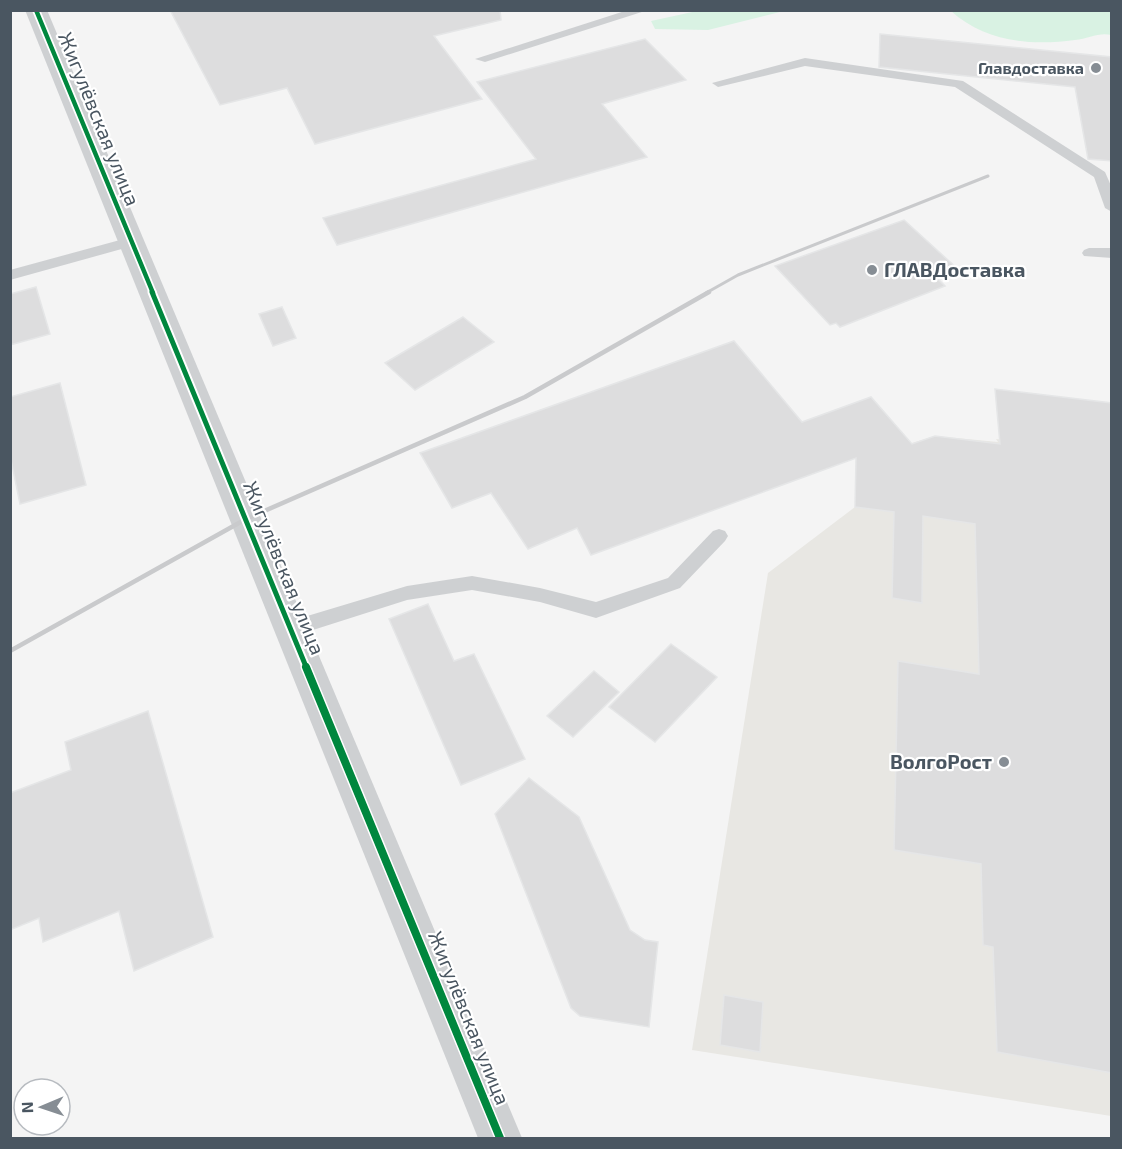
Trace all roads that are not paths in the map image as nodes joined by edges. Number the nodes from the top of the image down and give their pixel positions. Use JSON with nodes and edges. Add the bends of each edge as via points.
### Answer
{"nodes":[{"id":1,"x":36,"y":10,"type":"edge"},
{"id":2,"x":642,"y":10,"type":"edge"},
{"id":3,"x":481,"y":59,"type":"dead end"},
{"id":4,"x":718,"y":82,"type":"dead end"},
{"id":5,"x":1112,"y":208,"type":"edge"},
{"id":6,"x":131,"y":242,"type":"junction"},
{"id":7,"x":1089,"y":253,"type":"dead end"},
{"id":8,"x":1112,"y":253,"type":"edge"},
{"id":9,"x":10,"y":275,"type":"edge"},
{"id":10,"x":719,"y":536,"type":"dead end"},
{"id":11,"x":291,"y":629,"type":"junction"},
{"id":12,"x":500,"y":1138,"type":"edge"}],
"edges":[{"from":1,"to":6,"type":"street","name":"Жигулёвская улица"},
{"from":2,"to":3,"type":"lane"},
{"from":4,"to":5,"type":"lane","via":[[805,62],[959,84],[1100,175]]},
{"from":6,"to":9,"type":"lane"},
{"from":6,"to":11,"type":"street","name":"Жигулёвская улица"},
{"from":7,"to":8,"type":"lane"},
{"from":10,"to":11,"type":"lane","via":[[674,583],[596,610],[472,583],[407,593]]},
{"from":11,"to":12,"type":"street","name":"Жигулёвская улица"}]}
